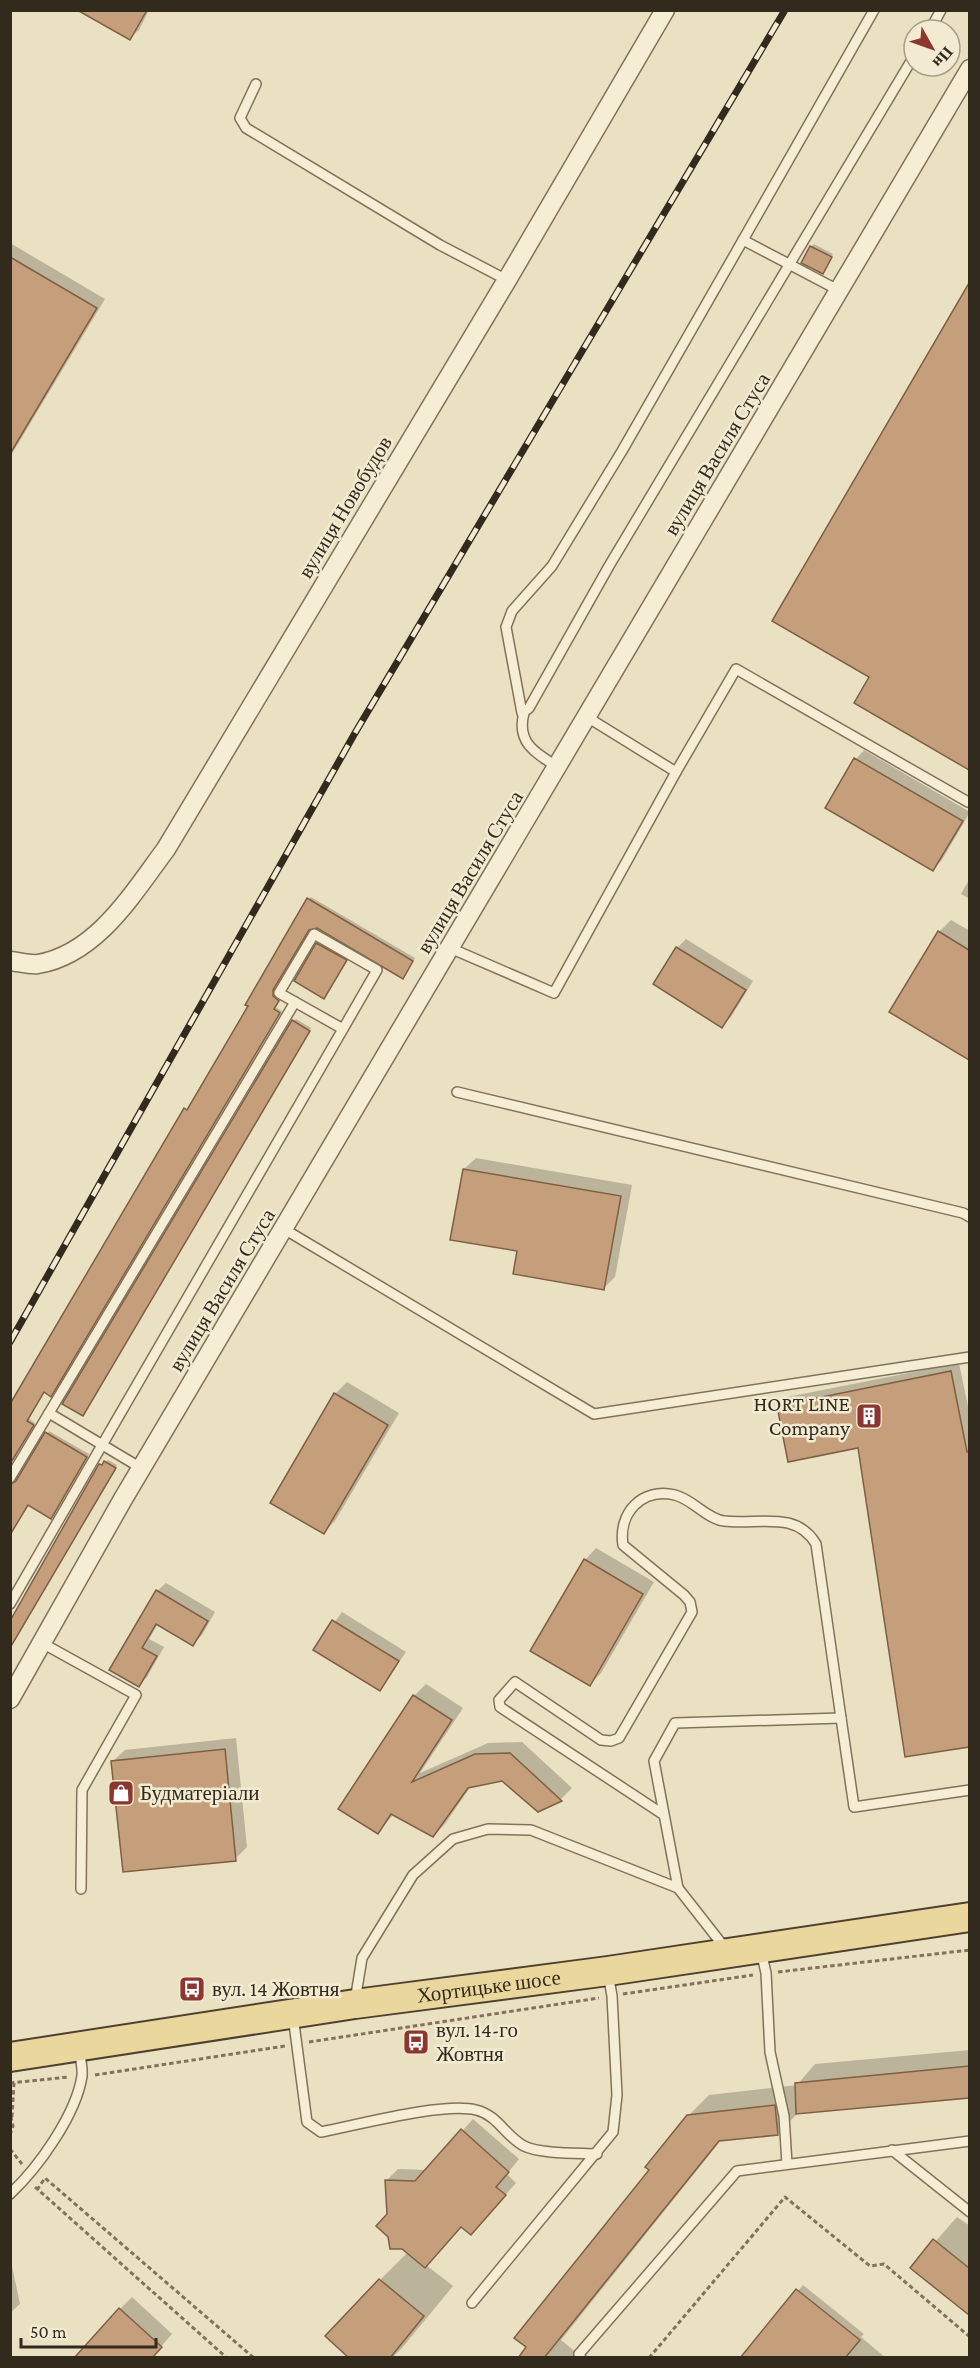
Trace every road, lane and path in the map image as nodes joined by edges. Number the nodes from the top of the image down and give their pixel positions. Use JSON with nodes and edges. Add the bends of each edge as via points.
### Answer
{"nodes":[{"id":1,"x":665,"y":10,"type":"edge"},
{"id":2,"x":874,"y":10,"type":"edge"},
{"id":3,"x":969,"y":69,"type":"edge"},
{"id":4,"x":902,"y":76,"type":"edge"},
{"id":5,"x":256,"y":84,"type":"dead end"},
{"id":6,"x":743,"y":240,"type":"junction"},
{"id":7,"x":789,"y":264,"type":"junction"},
{"id":8,"x":507,"y":280,"type":"junction"},
{"id":9,"x":840,"y":291,"type":"junction"},
{"id":10,"x":524,"y":712,"type":"junction"},
{"id":11,"x":587,"y":717,"type":"junction"},
{"id":12,"x":558,"y":767,"type":"junction"},
{"id":13,"x":676,"y":772,"type":"junction"},
{"id":14,"x":968,"y":802,"type":"edge"},
{"id":15,"x":450,"y":948,"type":"junction"},
{"id":16,"x":10,"y":961,"type":"edge"},
{"id":17,"x":295,"y":1002,"type":"junction"},
{"id":18,"x":343,"y":1029,"type":"junction"},
{"id":19,"x":457,"y":1092,"type":"dead end"},
{"id":20,"x":969,"y":1217,"type":"edge"},
{"id":21,"x":284,"y":1229,"type":"junction"},
{"id":22,"x":969,"y":1358,"type":"edge"},
{"id":23,"x":49,"y":1413,"type":"junction"},
{"id":24,"x":104,"y":1446,"type":"junction"},
{"id":25,"x":141,"y":1468,"type":"junction"},
{"id":26,"x":10,"y":1478,"type":"edge"},
{"id":27,"x":10,"y":1604,"type":"edge"},
{"id":28,"x":42,"y":1642,"type":"junction"},
{"id":29,"x":10,"y":1699,"type":"edge"},
{"id":30,"x":841,"y":1718,"type":"junction"},
{"id":31,"x":969,"y":1790,"type":"edge"},
{"id":32,"x":664,"y":1815,"type":"junction"},
{"id":33,"x":678,"y":1888,"type":"junction"},
{"id":34,"x":81,"y":1890,"type":"dead end"},
{"id":35,"x":969,"y":1917,"type":"edge"},
{"id":36,"x":969,"y":1950,"type":"edge"},
{"id":37,"x":730,"y":1953,"type":"junction"},
{"id":38,"x":764,"y":1961,"type":"junction"},
{"id":39,"x":610,"y":1984,"type":"junction"},
{"id":40,"x":355,"y":2004,"type":"junction"},
{"id":41,"x":293,"y":2013,"type":"junction"},
{"id":42,"x":297,"y":2044,"type":"junction"},
{"id":43,"x":79,"y":2046,"type":"junction"},
{"id":44,"x":12,"y":2074,"type":"edge"},
{"id":45,"x":82,"y":2076,"type":"junction"},
{"id":46,"x":11,"y":2116,"type":"edge"},
{"id":47,"x":10,"y":2135,"type":"edge"},
{"id":48,"x":969,"y":2141,"type":"edge"},
{"id":49,"x":892,"y":2150,"type":"junction"},
{"id":50,"x":597,"y":2154,"type":"junction"},
{"id":51,"x":787,"y":2164,"type":"junction"},
{"id":52,"x":10,"y":2194,"type":"edge"},
{"id":53,"x":969,"y":2212,"type":"edge"},
{"id":54,"x":472,"y":2303,"type":"dead end"},
{"id":55,"x":969,"y":2337,"type":"edge"},
{"id":56,"x":227,"y":2358,"type":"edge"},
{"id":57,"x":254,"y":2358,"type":"edge"},
{"id":58,"x":581,"y":2358,"type":"edge"},
{"id":59,"x":649,"y":2358,"type":"edge"}],
"edges":[{"from":1,"to":8,"type":"street","name":"вулиця Новобудов"},
{"from":2,"to":6,"type":"lane"},
{"from":3,"to":9,"type":"street","name":"вулиця Василя Стуса"},
{"from":4,"to":7,"type":"lane"},
{"from":5,"to":8,"type":"lane","via":[[240,118],[246,128],[383,212]]},
{"from":6,"to":7,"type":"lane"},
{"from":6,"to":10,"type":"lane","via":[[552,566],[512,611],[506,627],[519,708]]},
{"from":7,"to":9,"type":"lane"},
{"from":7,"to":10,"type":"lane"},
{"from":8,"to":16,"type":"street","name":"вулиця Новобудов","via":[[166,849],[91,940],[66,955],[37,964]]},
{"from":9,"to":11,"type":"street","name":"вулиця Василя Стуса"},
{"from":10,"to":12,"type":"lane","via":[[521,723],[526,744]]},
{"from":11,"to":12,"type":"street","name":"вулиця Василя Стуса"},
{"from":11,"to":13,"type":"lane"},
{"from":12,"to":15,"type":"street","name":"вулиця Василя Стуса"},
{"from":13,"to":14,"type":"lane","via":[[736,669]]},
{"from":13,"to":15,"type":"lane","via":[[554,993]]},
{"from":15,"to":21,"type":"street","name":"вулиця Василя Стуса"},
{"from":17,"to":18,"type":"lane"},
{"from":17,"to":18,"type":"lane","via":[[279,993],[314,934],[377,970]]},
{"from":17,"to":23,"type":"lane"},
{"from":18,"to":24,"type":"lane"},
{"from":19,"to":20,"type":"lane"},
{"from":21,"to":22,"type":"lane","via":[[594,1414]]},
{"from":21,"to":25,"type":"street","name":"вулиця Василя Стуса"},
{"from":23,"to":24,"type":"lane"},
{"from":23,"to":26,"type":"lane"},
{"from":24,"to":25,"type":"lane"},
{"from":24,"to":27,"type":"lane"},
{"from":25,"to":28,"type":"street","name":"вулиця Василя Стуса"},
{"from":28,"to":29,"type":"street","name":"вулиця Василя Стуса"},
{"from":28,"to":34,"type":"lane","via":[[136,1695],[82,1791]]},
{"from":30,"to":31,"type":"lane","via":[[854,1807]]},
{"from":30,"to":32,"type":"lane","via":[[675,1723],[654,1761]]},
{"from":30,"to":32,"type":"lane","via":[[816,1544],[808,1530],[795,1522],[721,1521],[674,1495],[656,1495],[636,1502],[623,1520],[623,1545],[684,1595],[692,1611],[619,1737],[601,1740],[515,1682],[498,1702],[500,1707]]},
{"from":32,"to":33,"type":"lane"},
{"from":33,"to":37,"type":"lane"},
{"from":33,"to":40,"type":"lane","via":[[531,1830],[488,1829],[453,1839],[413,1875],[362,1958]]},
{"from":35,"to":38,"type":"main road","name":"Хортицьке шосе"},
{"from":36,"to":38,"type":"path"},
{"from":37,"to":38,"type":"main road","name":"Хортицьке шосе"},
{"from":37,"to":39,"type":"main road","name":"Хортицьке шосе"},
{"from":38,"to":39,"type":"path"},
{"from":38,"to":51,"type":"lane","via":[[770,2052],[784,2116]]},
{"from":39,"to":40,"type":"main road","name":"Хортицьке шосе"},
{"from":39,"to":42,"type":"path"},
{"from":39,"to":50,"type":"lane","via":[[617,2109],[613,2132]]},
{"from":40,"to":41,"type":"main road","name":"Хортицьке шосе"},
{"from":41,"to":42,"type":"lane"},
{"from":41,"to":43,"type":"main road","name":"Хортицьке шосе"},
{"from":42,"to":45,"type":"path"},
{"from":42,"to":50,"type":"lane","via":[[307,2122],[321,2132],[454,2107],[478,2110],[496,2119],[523,2145],[535,2149]]},
{"from":43,"to":44,"type":"main road","name":"Хортицьке шосе"},
{"from":43,"to":45,"type":"lane"},
{"from":44,"to":45,"type":"path"},
{"from":44,"to":46,"type":"path"},
{"from":45,"to":52,"type":"lane","via":[[65,2122],[29,2175]]},
{"from":46,"to":47,"type":"path"},
{"from":48,"to":49,"type":"lane"},
{"from":49,"to":51,"type":"lane"},
{"from":49,"to":53,"type":"lane"},
{"from":50,"to":54,"type":"lane"},
{"from":51,"to":58,"type":"lane","via":[[737,2171],[579,2354]]},
{"from":55,"to":59,"type":"path","via":[[884,2264],[870,2266],[785,2197]]},
{"from":56,"to":57,"type":"path","via":[[37,2190],[45,2178]]}]}
